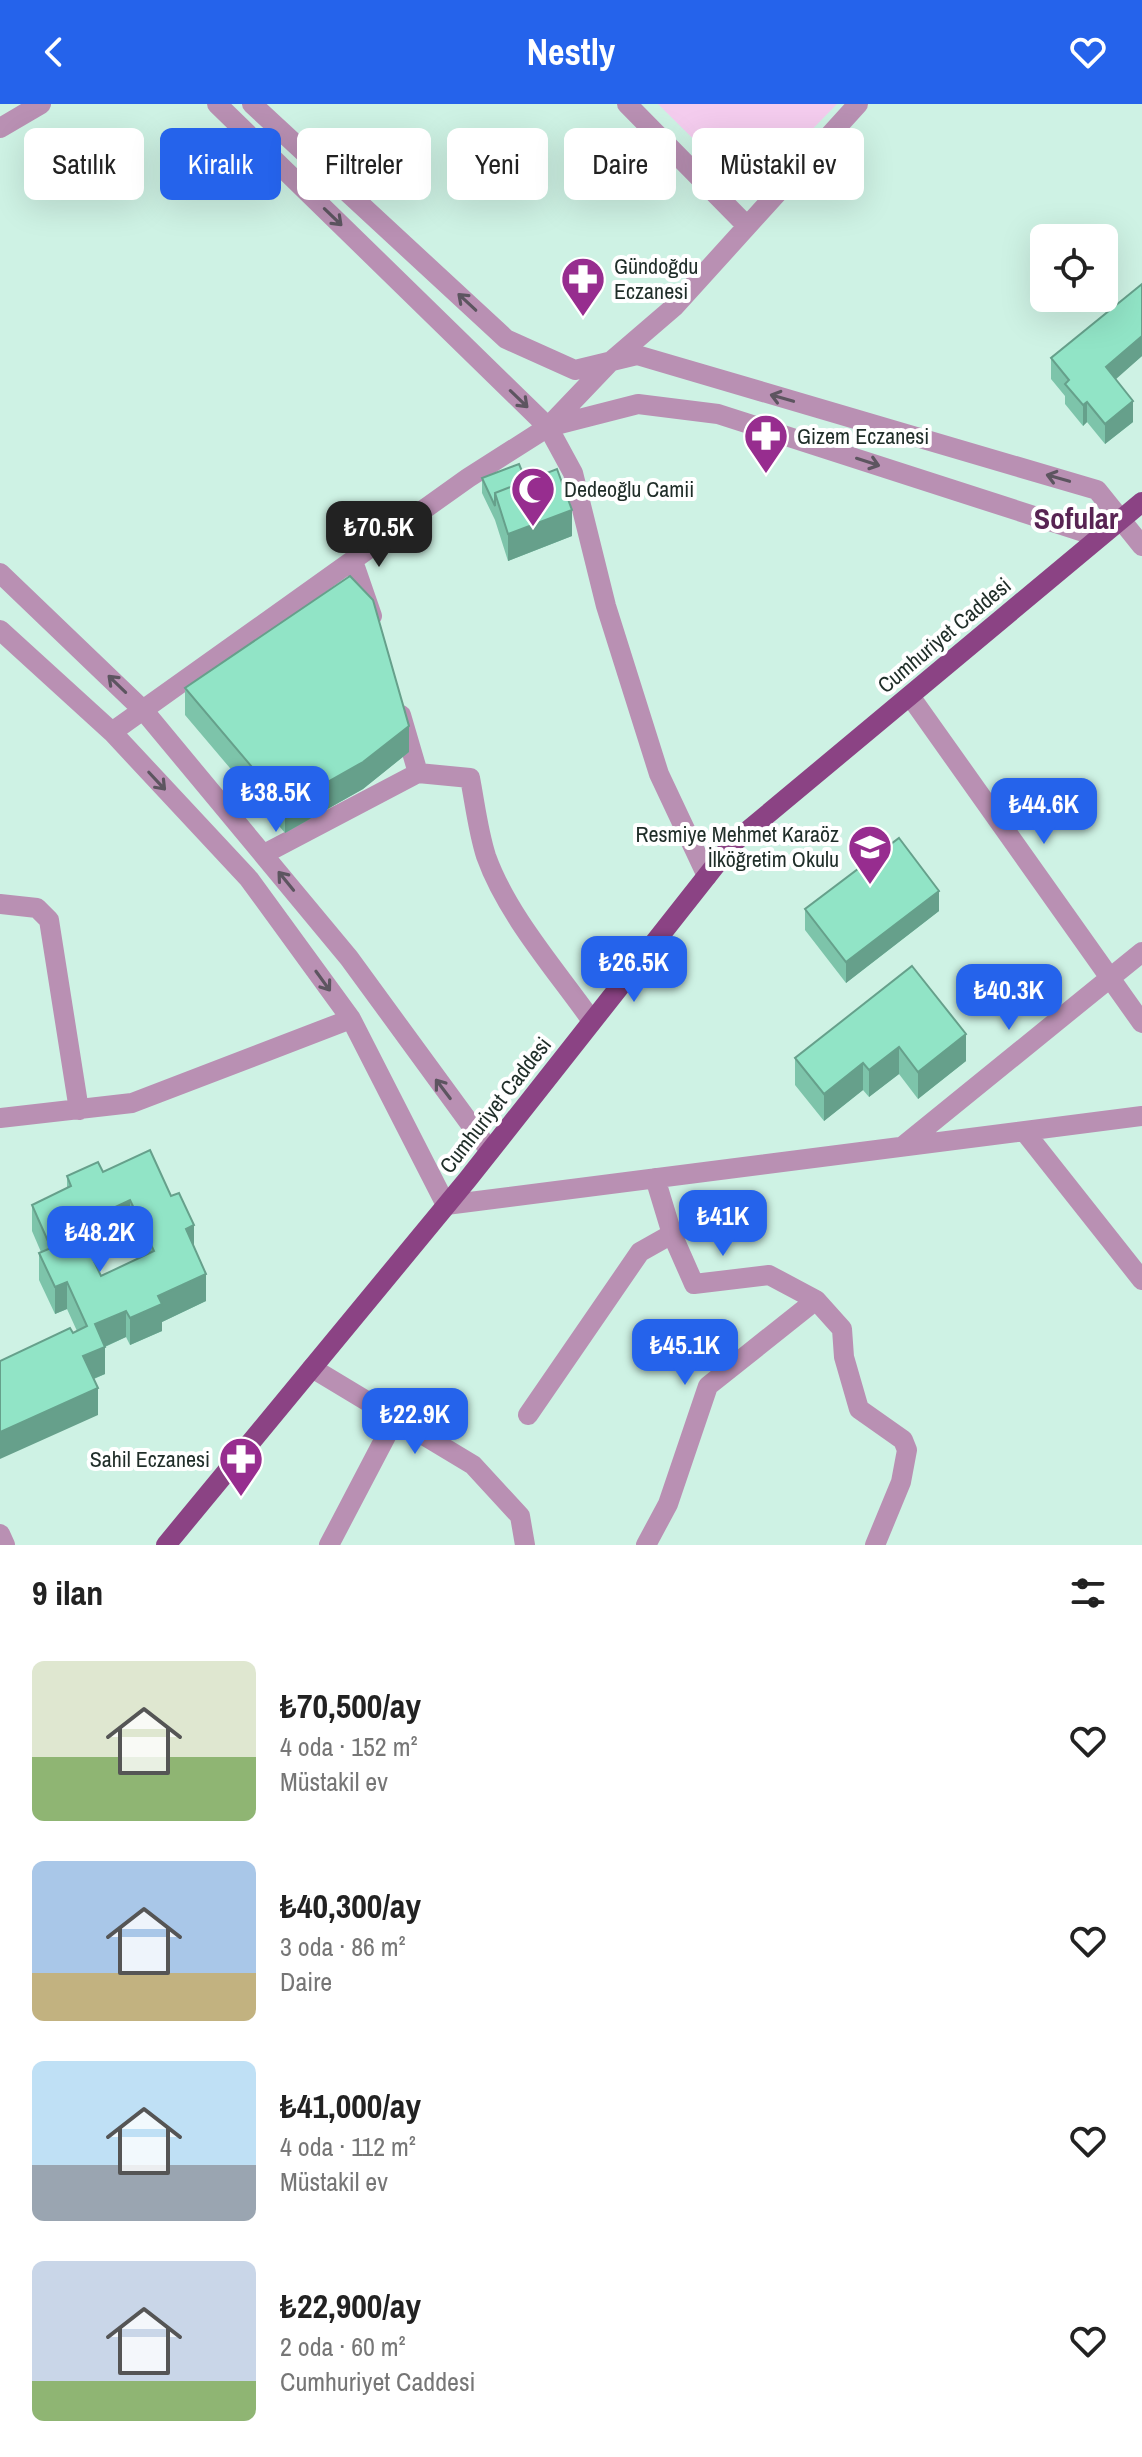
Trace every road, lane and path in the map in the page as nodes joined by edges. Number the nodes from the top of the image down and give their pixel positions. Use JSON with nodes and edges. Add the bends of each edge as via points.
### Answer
{"nodes":[{"id":1,"x":41,"y":104,"type":"edge"},
{"id":2,"x":217,"y":104,"type":"edge"},
{"id":3,"x":252,"y":104,"type":"edge"},
{"id":4,"x":627,"y":104,"type":"edge"},
{"id":5,"x":858,"y":104,"type":"edge"},
{"id":6,"x":0,"y":128,"type":"edge"},
{"id":7,"x":747,"y":226,"type":"junction"},
{"id":8,"x":610,"y":362,"type":"junction"},
{"id":9,"x":548,"y":427,"type":"junction"},
{"id":10,"x":1142,"y":502,"type":"edge"},
{"id":11,"x":1121,"y":519,"type":"junction"},
{"id":12,"x":1099,"y":537,"type":"junction"},
{"id":13,"x":1142,"y":546,"type":"edge"},
{"id":14,"x":353,"y":561,"type":"junction"},
{"id":15,"x":0,"y":573,"type":"edge"},
{"id":16,"x":0,"y":630,"type":"edge"},
{"id":17,"x":379,"y":638,"type":"edge"},
{"id":18,"x":910,"y":696,"type":"junction"},
{"id":19,"x":396,"y":698,"type":"edge"},
{"id":20,"x":144,"y":711,"type":"junction"},
{"id":21,"x":112,"y":732,"type":"junction"},
{"id":22,"x":418,"y":773,"type":"junction"},
{"id":23,"x":264,"y":854,"type":"junction"},
{"id":24,"x":707,"y":876,"type":"junction"},
{"id":25,"x":0,"y":904,"type":"edge"},
{"id":26,"x":1142,"y":952,"type":"edge"},
{"id":27,"x":1110,"y":977,"type":"junction"},
{"id":28,"x":351,"y":1019,"type":"junction"},
{"id":29,"x":592,"y":1021,"type":"junction"},
{"id":30,"x":1142,"y":1023,"type":"edge"},
{"id":31,"x":79,"y":1110,"type":"junction"},
{"id":32,"x":1142,"y":1116,"type":"edge"},
{"id":33,"x":0,"y":1118,"type":"edge"},
{"id":34,"x":1024,"y":1131,"type":"junction"},
{"id":35,"x":903,"y":1146,"type":"junction"},
{"id":36,"x":490,"y":1151,"type":"junction"},
{"id":37,"x":655,"y":1178,"type":"junction"},
{"id":38,"x":446,"y":1205,"type":"junction"},
{"id":39,"x":672,"y":1234,"type":"junction"},
{"id":40,"x":1142,"y":1280,"type":"edge"},
{"id":41,"x":816,"y":1300,"type":"junction"},
{"id":42,"x":312,"y":1368,"type":"junction"},
{"id":43,"x":528,"y":1415,"type":"dead end"},
{"id":44,"x":395,"y":1419,"type":"junction"},
{"id":45,"x":0,"y":1534,"type":"edge"},
{"id":46,"x":5,"y":1545,"type":"edge"},
{"id":47,"x":166,"y":1545,"type":"edge"},
{"id":48,"x":329,"y":1545,"type":"edge"},
{"id":49,"x":525,"y":1545,"type":"edge"},
{"id":50,"x":646,"y":1545,"type":"edge"},
{"id":51,"x":875,"y":1545,"type":"edge"}],
"edges":[{"from":1,"to":6,"type":"street"},
{"from":2,"to":9,"type":"street","one_way":true},
{"from":8,"to":3,"type":"street","one_way":true,"via":[[575,370],[506,339]]},
{"from":4,"to":7,"type":"street"},
{"from":5,"to":7,"type":"street"},
{"from":7,"to":8,"type":"street","via":[[674,307]]},
{"from":8,"to":9,"type":"street"},
{"from":11,"to":8,"type":"street","one_way":true,"via":[[1097,490],[637,355]]},
{"from":9,"to":12,"type":"street","one_way":true,"via":[[638,404],[718,414]]},
{"from":9,"to":14,"type":"street"},
{"from":9,"to":24,"type":"street","via":[[573,473],[606,606],[659,774]]},
{"from":10,"to":11,"type":"main road","name":"Cumhuriyet Caddesi"},
{"from":11,"to":12,"type":"main road","name":"Cumhuriyet Caddesi"},
{"from":11,"to":13,"type":"street"},
{"from":12,"to":18,"type":"main road","name":"Cumhuriyet Caddesi"},
{"from":14,"to":17,"type":"street"},
{"from":14,"to":20,"type":"street"},
{"from":20,"to":15,"type":"street","one_way":true},
{"from":16,"to":21,"type":"street"},
{"from":18,"to":24,"type":"main road","name":"Cumhuriyet Caddesi","via":[[733,843]]},
{"from":18,"to":27,"type":"street"},
{"from":19,"to":22,"type":"street"},
{"from":20,"to":21,"type":"street"},
{"from":20,"to":23,"type":"street"},
{"from":21,"to":28,"type":"street","one_way":true,"via":[[249,879]]},
{"from":22,"to":23,"type":"street"},
{"from":22,"to":29,"type":"street","via":[[470,778],[486,854],[507,902]]},
{"from":36,"to":23,"type":"street","one_way":true,"via":[[349,958]]},
{"from":24,"to":29,"type":"main road","name":"Cumhuriyet Caddesi"},
{"from":25,"to":31,"type":"street","via":[[37,908],[49,920]]},
{"from":26,"to":27,"type":"street"},
{"from":27,"to":30,"type":"street"},
{"from":27,"to":35,"type":"street"},
{"from":28,"to":31,"type":"street","via":[[132,1103]]},
{"from":28,"to":38,"type":"street"},
{"from":29,"to":36,"type":"main road","name":"Cumhuriyet Caddesi"},
{"from":31,"to":33,"type":"street"},
{"from":32,"to":34,"type":"street"},
{"from":34,"to":35,"type":"street"},
{"from":34,"to":40,"type":"street"},
{"from":35,"to":37,"type":"street"},
{"from":36,"to":38,"type":"main road","name":"Cumhuriyet Caddesi"},
{"from":37,"to":38,"type":"street"},
{"from":37,"to":39,"type":"street"},
{"from":38,"to":42,"type":"main road","name":"Cumhuriyet Caddesi"},
{"from":39,"to":41,"type":"street","via":[[694,1284],[769,1275]]},
{"from":39,"to":43,"type":"street","via":[[640,1252]]},
{"from":41,"to":50,"type":"street","via":[[708,1386],[668,1504]]},
{"from":41,"to":51,"type":"street","via":[[842,1329],[859,1409],[903,1440],[907,1450],[901,1482]]},
{"from":42,"to":44,"type":"street"},
{"from":42,"to":47,"type":"main road","name":"Cumhuriyet Caddesi"},
{"from":44,"to":48,"type":"street"},
{"from":44,"to":49,"type":"street","via":[[473,1465],[520,1516]]},
{"from":45,"to":46,"type":"street"}]}
